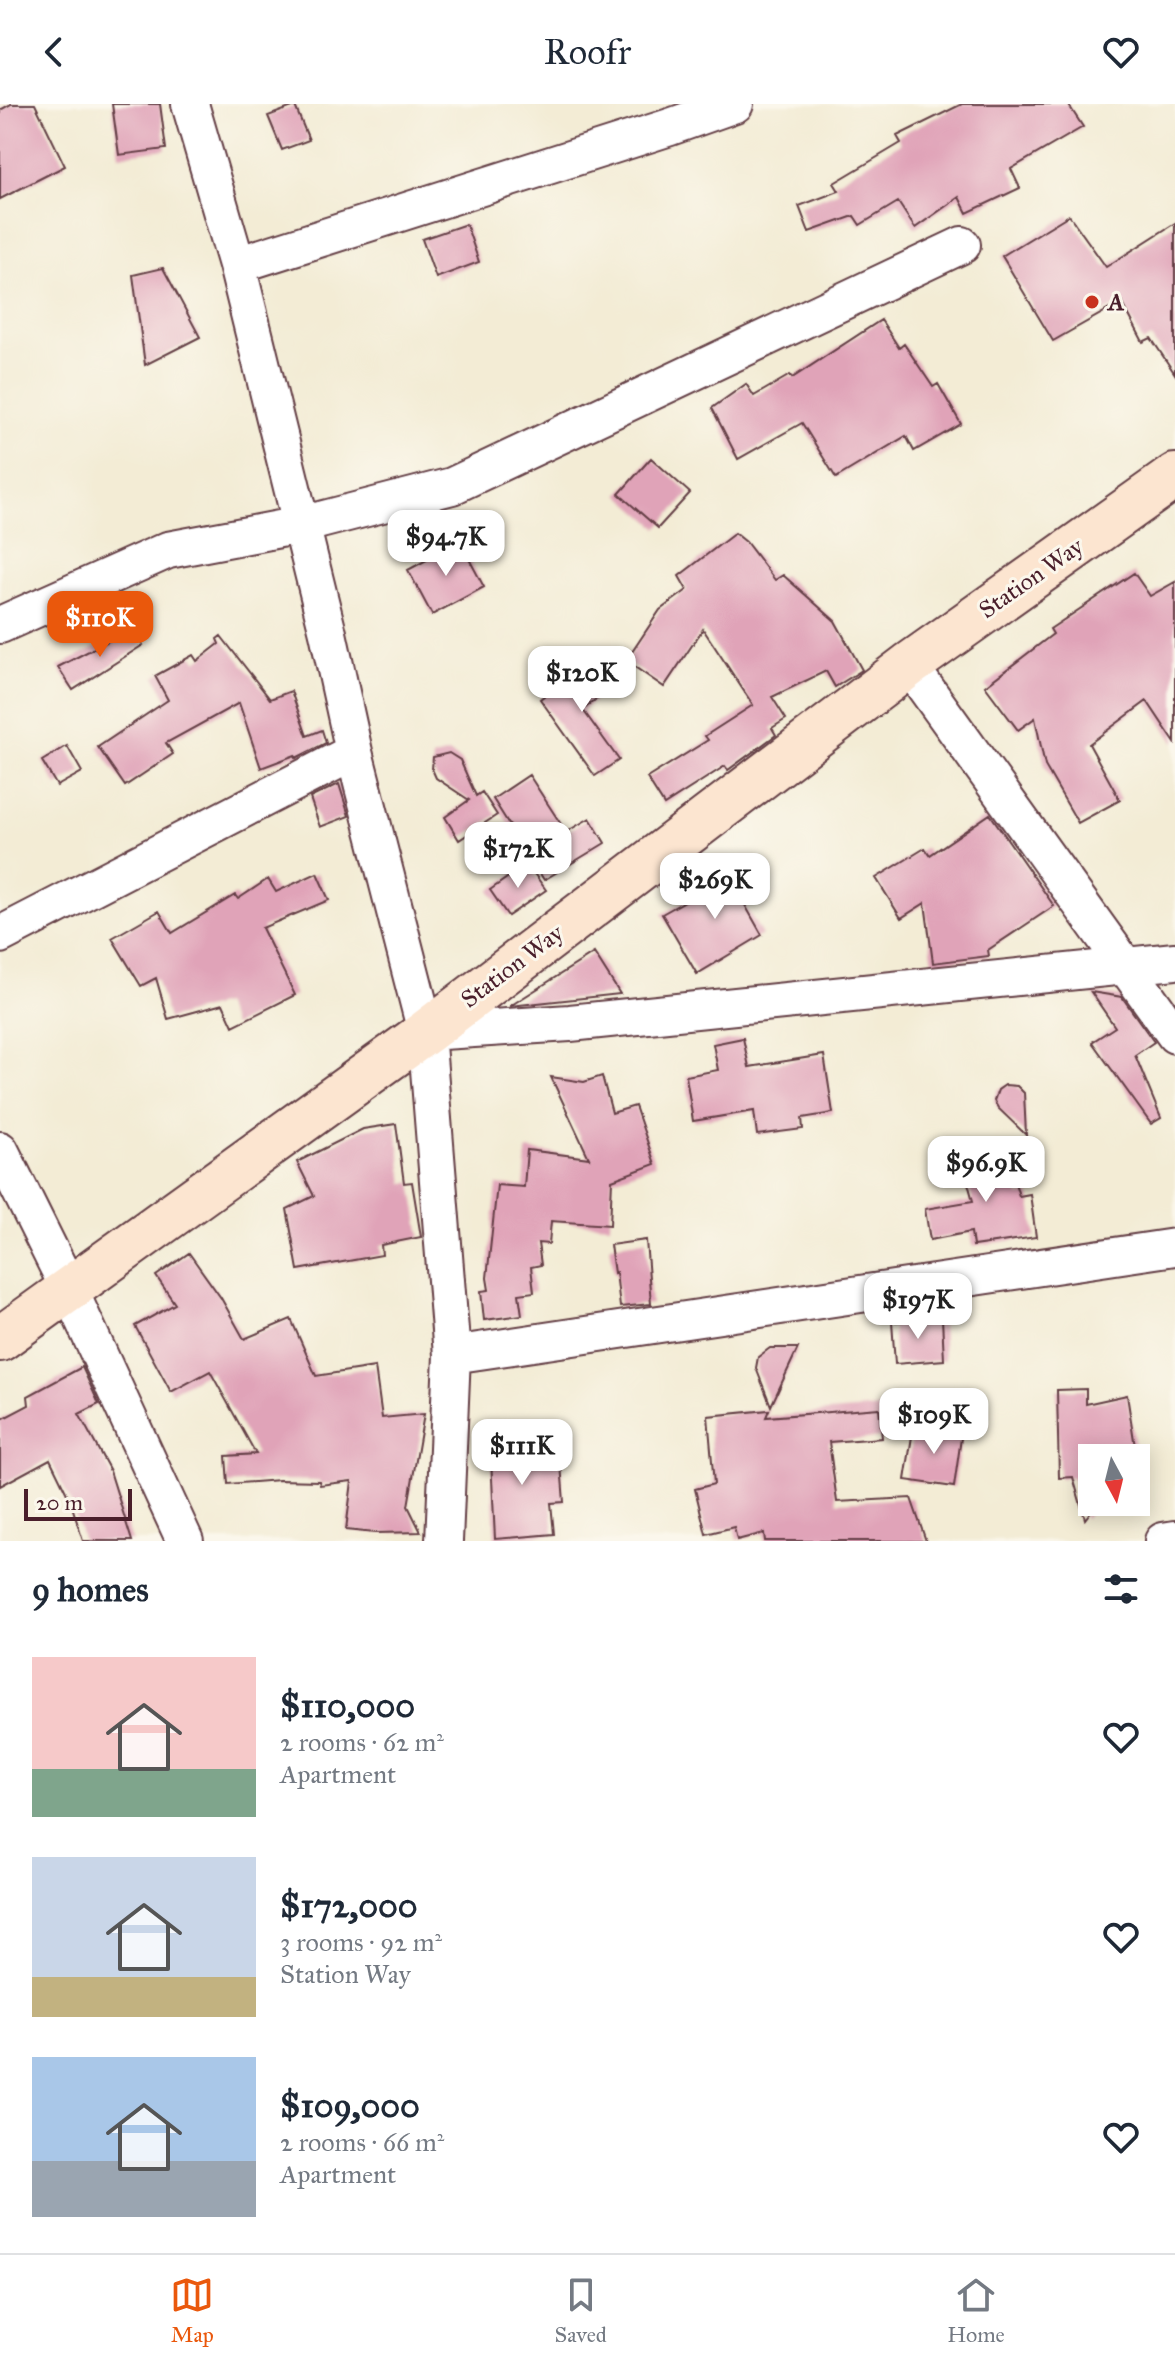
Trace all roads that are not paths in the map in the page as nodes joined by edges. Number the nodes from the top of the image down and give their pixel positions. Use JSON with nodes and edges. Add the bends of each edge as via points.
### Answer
{"nodes":[{"id":1,"x":190,"y":104,"type":"edge"},
{"id":2,"x":735,"y":104,"type":"edge"},
{"id":3,"x":962,"y":245,"type":"dead end"},
{"id":4,"x":237,"y":265,"type":"junction"},
{"id":5,"x":1175,"y":476,"type":"edge"},
{"id":6,"x":301,"y":525,"type":"junction"},
{"id":7,"x":0,"y":625,"type":"edge"},
{"id":8,"x":909,"y":665,"type":"junction"},
{"id":9,"x":354,"y":752,"type":"junction"},
{"id":10,"x":0,"y":935,"type":"edge"},
{"id":11,"x":1175,"y":961,"type":"edge"},
{"id":12,"x":1127,"y":967,"type":"junction"},
{"id":13,"x":426,"y":1032,"type":"junction"},
{"id":14,"x":1175,"y":1035,"type":"edge"},
{"id":15,"x":0,"y":1150,"type":"edge"},
{"id":16,"x":1175,"y":1247,"type":"edge"},
{"id":17,"x":69,"y":1289,"type":"junction"},
{"id":18,"x":0,"y":1339,"type":"edge"},
{"id":19,"x":452,"y":1355,"type":"junction"},
{"id":20,"x":1175,"y":1539,"type":"edge"},
{"id":21,"x":185,"y":1541,"type":"edge"},
{"id":22,"x":444,"y":1541,"type":"edge"},
{"id":23,"x":1163,"y":1541,"type":"edge"}],
"edges":[{"from":1,"to":4,"type":"street"},
{"from":2,"to":4,"type":"street"},
{"from":3,"to":6,"type":"street","via":[[452,486]]},
{"from":4,"to":6,"type":"street"},
{"from":5,"to":8,"type":"main road","name":"Station Way"},
{"from":6,"to":7,"type":"street","via":[[168,550]]},
{"from":6,"to":9,"type":"street"},
{"from":8,"to":12,"type":"street"},
{"from":8,"to":13,"type":"main road","name":"Station Way"},
{"from":9,"to":10,"type":"street"},
{"from":9,"to":13,"type":"street"},
{"from":11,"to":12,"type":"street"},
{"from":12,"to":13,"type":"street","via":[[570,1023]]},
{"from":12,"to":14,"type":"street"},
{"from":13,"to":17,"type":"main road","name":"Station Way"},
{"from":13,"to":19,"type":"street"},
{"from":15,"to":17,"type":"street"},
{"from":16,"to":19,"type":"street"},
{"from":17,"to":18,"type":"main road","name":"Station Way"},
{"from":17,"to":21,"type":"street"},
{"from":19,"to":22,"type":"street"},
{"from":20,"to":23,"type":"street"}]}
